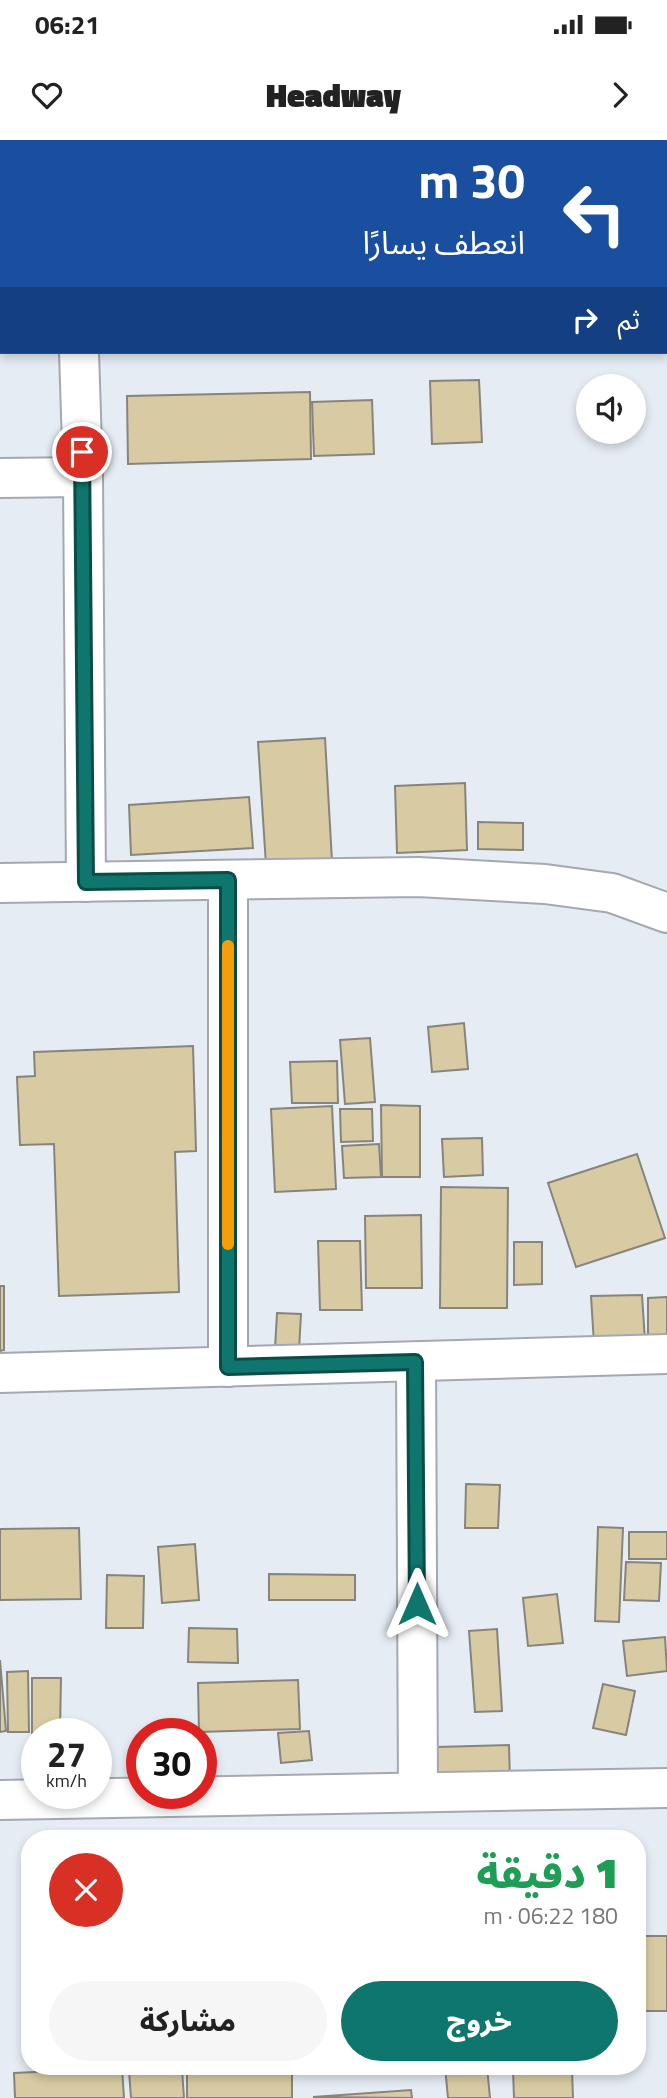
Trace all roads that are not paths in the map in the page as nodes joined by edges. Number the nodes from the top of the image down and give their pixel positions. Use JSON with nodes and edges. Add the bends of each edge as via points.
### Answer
{"nodes":[{"id":1,"x":79,"y":354,"type":"edge"},
{"id":2,"x":83,"y":477,"type":"junction"},
{"id":3,"x":0,"y":478,"type":"edge"},
{"id":4,"x":228,"y":880,"type":"junction"},
{"id":5,"x":86,"y":882,"type":"junction"},
{"id":6,"x":0,"y":883,"type":"edge"},
{"id":7,"x":667,"y":913,"type":"edge"},
{"id":8,"x":667,"y":1354,"type":"edge"},
{"id":9,"x":415,"y":1362,"type":"junction"},
{"id":10,"x":228,"y":1367,"type":"junction"},
{"id":11,"x":0,"y":1373,"type":"edge"},
{"id":12,"x":667,"y":1788,"type":"edge"},
{"id":13,"x":418,"y":1792,"type":"junction"},
{"id":14,"x":0,"y":1800,"type":"edge"}],
"edges":[{"from":1,"to":2,"type":"street"},
{"from":2,"to":3,"type":"street"},
{"from":2,"to":5,"type":"street"},
{"from":4,"to":5,"type":"street"},
{"from":4,"to":7,"type":"street","via":[[418,877],[545,884],[612,893]]},
{"from":4,"to":10,"type":"street"},
{"from":5,"to":6,"type":"street"},
{"from":8,"to":9,"type":"street"},
{"from":9,"to":10,"type":"street"},
{"from":9,"to":13,"type":"street"},
{"from":10,"to":11,"type":"street"},
{"from":12,"to":13,"type":"street"},
{"from":13,"to":14,"type":"street"}]}
